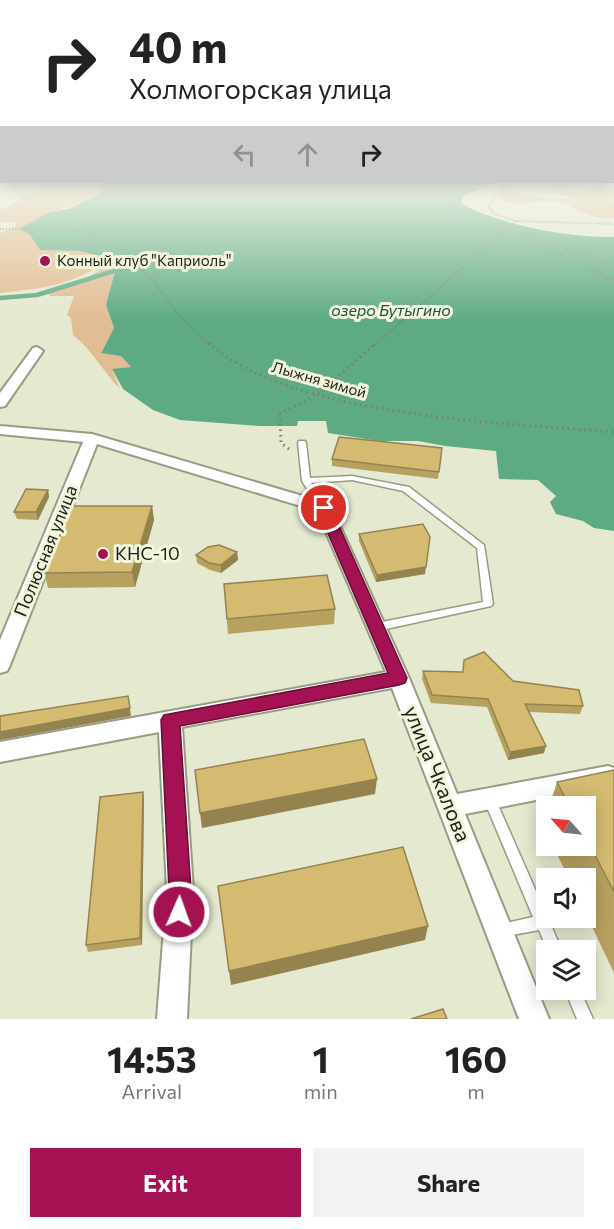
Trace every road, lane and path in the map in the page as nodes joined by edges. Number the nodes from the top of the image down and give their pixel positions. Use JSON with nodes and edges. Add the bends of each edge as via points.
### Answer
{"nodes":[{"id":1,"x":498,"y":225,"type":"edge"},
{"id":2,"x":512,"y":225,"type":"edge"},
{"id":3,"x":0,"y":229,"type":"edge"},
{"id":4,"x":508,"y":229,"type":"junction"},
{"id":5,"x":614,"y":265,"type":"edge"},
{"id":6,"x":614,"y":279,"type":"edge"},
{"id":7,"x":37,"y":351,"type":"dead end"},
{"id":8,"x":319,"y":393,"type":"junction"},
{"id":9,"x":0,"y":402,"type":"edge"},
{"id":10,"x":0,"y":430,"type":"edge"},
{"id":11,"x":614,"y":432,"type":"edge"},
{"id":12,"x":92,"y":438,"type":"junction"},
{"id":13,"x":302,"y":443,"type":"dead end"},
{"id":14,"x":304,"y":462,"type":"junction"},
{"id":15,"x":306,"y":481,"type":"junction"},
{"id":16,"x":324,"y":508,"type":"junction"},
{"id":17,"x":376,"y":627,"type":"junction"},
{"id":18,"x":0,"y":665,"type":"edge"},
{"id":19,"x":399,"y":678,"type":"junction"},
{"id":20,"x":170,"y":720,"type":"junction"},
{"id":21,"x":0,"y":752,"type":"edge"},
{"id":22,"x":612,"y":779,"type":"edge"},
{"id":23,"x":489,"y":799,"type":"junction"},
{"id":24,"x":450,"y":806,"type":"junction"},
{"id":25,"x":536,"y":906,"type":"edge"},
{"id":26,"x":536,"y":923,"type":"edge"},
{"id":27,"x":499,"y":930,"type":"junction"},
{"id":28,"x":576,"y":1000,"type":"edge"},
{"id":29,"x":172,"y":1019,"type":"edge"},
{"id":30,"x":534,"y":1019,"type":"edge"},
{"id":31,"x":585,"y":1019,"type":"edge"}],
"edges":[{"from":1,"to":4,"type":"path"},
{"from":2,"to":4,"type":"path"},
{"from":3,"to":8,"type":"path","name":"Лыжня зимой","via":[[78,231],[119,246],[150,276],[177,315],[223,356],[276,381]]},
{"from":4,"to":5,"type":"path"},
{"from":4,"to":6,"type":"path"},
{"from":4,"to":8,"type":"path"},
{"from":7,"to":9,"type":"street"},
{"from":8,"to":11,"type":"path","name":"Лыжня зимой","via":[[353,403],[454,419]]},
{"from":8,"to":14,"type":"path","via":[[280,414],[281,443]]},
{"from":10,"to":12,"type":"street"},
{"from":12,"to":16,"type":"street"},
{"from":12,"to":18,"type":"street","name":"Полюсная улица"},
{"from":13,"to":14,"type":"lane"},
{"from":14,"to":15,"type":"lane"},
{"from":15,"to":16,"type":"lane"},
{"from":15,"to":17,"type":"lane","via":[[352,478],[406,489],[481,548],[488,604]]},
{"from":16,"to":17,"type":"street","name":"улица Чкалова"},
{"from":17,"to":19,"type":"street","name":"улица Чкалова"},
{"from":19,"to":20,"type":"street"},
{"from":19,"to":24,"type":"street","name":"улица Чкалова"},
{"from":20,"to":21,"type":"street"},
{"from":20,"to":29,"type":"street","via":[[180,890]]},
{"from":22,"to":23,"type":"street"},
{"from":23,"to":24,"type":"street"},
{"from":23,"to":25,"type":"lane"},
{"from":24,"to":27,"type":"street","name":"улица Чкалова"},
{"from":26,"to":27,"type":"lane"},
{"from":27,"to":30,"type":"street","name":"улица Чкалова"},
{"from":28,"to":31,"type":"lane"}]}
